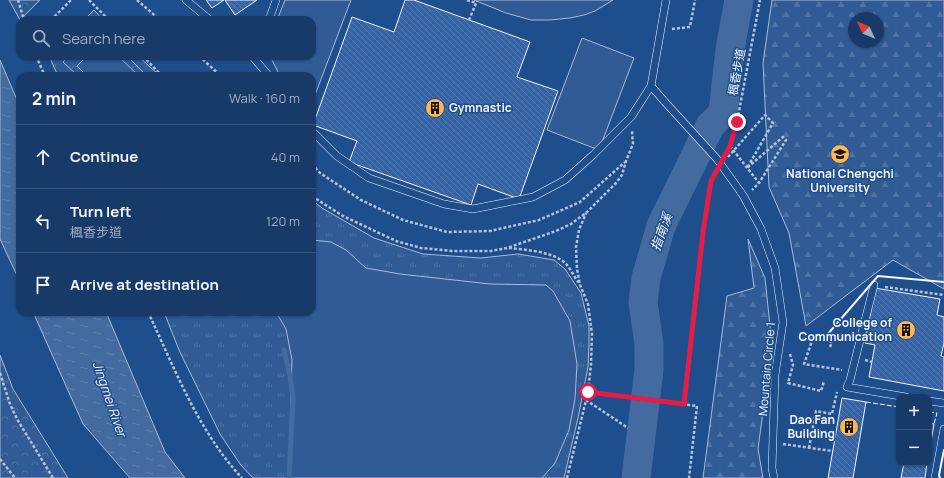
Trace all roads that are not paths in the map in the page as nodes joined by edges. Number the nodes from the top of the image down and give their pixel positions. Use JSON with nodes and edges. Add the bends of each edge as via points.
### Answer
{"nodes":[{"id":1,"x":186,"y":0,"type":"edge"},
{"id":2,"x":276,"y":0,"type":"edge"},
{"id":3,"x":666,"y":0,"type":"edge"},
{"id":4,"x":205,"y":16,"type":"edge"},
{"id":5,"x":270,"y":16,"type":"edge"},
{"id":6,"x":256,"y":60,"type":"edge"},
{"id":7,"x":266,"y":72,"type":"edge"},
{"id":8,"x":651,"y":86,"type":"junction"},
{"id":9,"x":316,"y":135,"type":"edge"},
{"id":10,"x":874,"y":286,"type":"road end"},
{"id":11,"x":896,"y":395,"type":"edge"},
{"id":12,"x":932,"y":401,"type":"edge"},
{"id":13,"x":944,"y":403,"type":"edge"},
{"id":14,"x":944,"y":429,"type":"edge"},
{"id":15,"x":774,"y":478,"type":"edge"},
{"id":16,"x":935,"y":478,"type":"edge"}],
"edges":[{"from":1,"to":4,"type":"lane"},
{"from":2,"to":5,"type":"lane"},
{"from":3,"to":8,"type":"lane"},
{"from":6,"to":7,"type":"lane"},
{"from":8,"to":9,"type":"lane","via":[[631,117],[565,180],[533,197],[473,209],[444,204],[369,178],[336,156]]},
{"from":8,"to":15,"type":"lane","name":"Mountain Circle 1","bridge":true,"via":[[717,159],[742,194],[761,229],[775,268],[783,322],[775,374],[772,468]]},
{"from":10,"to":11,"type":"lane","via":[[847,387]]},
{"from":12,"to":13,"type":"lane"},
{"from":14,"to":16,"type":"lane"}]}
